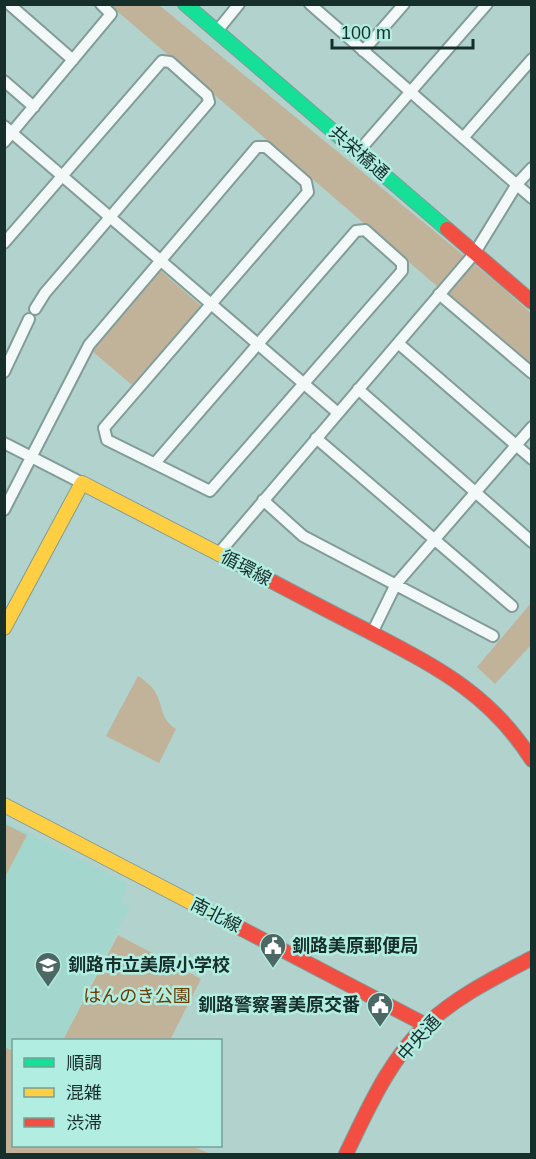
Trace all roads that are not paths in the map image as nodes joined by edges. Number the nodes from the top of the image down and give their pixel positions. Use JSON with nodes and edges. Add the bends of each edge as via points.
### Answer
{"nodes":[{"id":1,"x":9,"y":4,"type":"edge"},
{"id":2,"x":100,"y":4,"type":"edge"},
{"id":3,"x":185,"y":4,"type":"edge"},
{"id":4,"x":240,"y":4,"type":"edge"},
{"id":5,"x":404,"y":4,"type":"edge"},
{"id":6,"x":487,"y":4,"type":"edge"},
{"id":7,"x":316,"y":6,"type":"edge"},
{"id":8,"x":217,"y":32,"type":"junction"},
{"id":9,"x":363,"y":51,"type":"junction"},
{"id":10,"x":531,"y":59,"type":"edge"},
{"id":11,"x":73,"y":60,"type":"junction"},
{"id":12,"x":4,"y":81,"type":"edge"},
{"id":13,"x":411,"y":93,"type":"junction"},
{"id":14,"x":34,"y":107,"type":"junction"},
{"id":15,"x":8,"y":129,"type":"edge"},
{"id":16,"x":463,"y":138,"type":"junction"},
{"id":17,"x":4,"y":142,"type":"edge"},
{"id":18,"x":358,"y":152,"type":"junction"},
{"id":19,"x":531,"y":168,"type":"edge"},
{"id":20,"x":61,"y":174,"type":"junction"},
{"id":21,"x":517,"y":184,"type":"junction"},
{"id":22,"x":531,"y":198,"type":"edge"},
{"id":23,"x":112,"y":216,"type":"junction"},
{"id":24,"x":4,"y":243,"type":"edge"},
{"id":25,"x":474,"y":254,"type":"junction"},
{"id":26,"x":160,"y":260,"type":"junction"},
{"id":27,"x":439,"y":294,"type":"junction"},
{"id":28,"x":531,"y":302,"type":"edge"},
{"id":29,"x":211,"y":304,"type":"junction"},
{"id":30,"x":398,"y":343,"type":"junction"},
{"id":31,"x":258,"y":344,"type":"junction"},
{"id":32,"x":4,"y":372,"type":"edge"},
{"id":33,"x":531,"y":374,"type":"edge"},
{"id":34,"x":304,"y":384,"type":"junction"},
{"id":35,"x":358,"y":390,"type":"junction"},
{"id":36,"x":338,"y":413,"type":"junction"},
{"id":37,"x":531,"y":427,"type":"edge"},
{"id":38,"x":316,"y":438,"type":"junction"},
{"id":39,"x":4,"y":442,"type":"edge"},
{"id":40,"x":516,"y":446,"type":"junction"},
{"id":41,"x":33,"y":457,"type":"junction"},
{"id":42,"x":531,"y":459,"type":"edge"},
{"id":43,"x":155,"y":463,"type":"junction"},
{"id":44,"x":82,"y":483,"type":"junction"},
{"id":45,"x":474,"y":492,"type":"junction"},
{"id":46,"x":263,"y":500,"type":"junction"},
{"id":47,"x":4,"y":510,"type":"edge"},
{"id":48,"x":433,"y":540,"type":"junction"},
{"id":49,"x":531,"y":542,"type":"edge"},
{"id":50,"x":219,"y":553,"type":"junction"},
{"id":51,"x":396,"y":584,"type":"junction"},
{"id":52,"x":512,"y":606,"type":"dead end"},
{"id":53,"x":4,"y":628,"type":"edge"},
{"id":54,"x":372,"y":633,"type":"junction"},
{"id":55,"x":493,"y":636,"type":"dead end"},
{"id":56,"x":531,"y":759,"type":"edge"},
{"id":57,"x":4,"y":805,"type":"edge"},
{"id":58,"x":531,"y":958,"type":"edge"},
{"id":59,"x":426,"y":1025,"type":"junction"},
{"id":60,"x":345,"y":1155,"type":"edge"}],
"edges":[{"from":1,"to":11,"type":"street"},
{"from":2,"to":11,"type":"street","via":[[111,14]]},
{"from":3,"to":8,"type":"street","name":"共栄橋通"},
{"from":4,"to":8,"type":"street"},
{"from":5,"to":9,"type":"street"},
{"from":6,"to":13,"type":"street"},
{"from":7,"to":9,"type":"street"},
{"from":8,"to":18,"type":"street","name":"共栄橋通"},
{"from":9,"to":13,"type":"street"},
{"from":10,"to":16,"type":"street"},
{"from":11,"to":14,"type":"street"},
{"from":12,"to":14,"type":"street"},
{"from":13,"to":16,"type":"street"},
{"from":13,"to":18,"type":"street"},
{"from":14,"to":15,"type":"street"},
{"from":15,"to":17,"type":"street"},
{"from":15,"to":20,"type":"street"},
{"from":16,"to":21,"type":"street"},
{"from":18,"to":25,"type":"street","name":"共栄橋通"},
{"from":19,"to":21,"type":"street"},
{"from":20,"to":23,"type":"street"},
{"from":20,"to":23,"type":"street","via":[[162,61],[170,62],[207,95],[209,102]]},
{"from":20,"to":24,"type":"street"},
{"from":21,"to":22,"type":"street"},
{"from":21,"to":25,"type":"street"},
{"from":23,"to":26,"type":"street"},
{"from":23,"to":32,"type":"street","via":[[45,293]]},
{"from":25,"to":27,"type":"street"},
{"from":25,"to":28,"type":"street","name":"共栄橋通"},
{"from":26,"to":29,"type":"street"},
{"from":26,"to":29,"type":"street","via":[[257,147],[266,147],[306,182],[308,192]]},
{"from":26,"to":41,"type":"street","via":[[89,345]]},
{"from":27,"to":30,"type":"street"},
{"from":27,"to":33,"type":"street"},
{"from":29,"to":31,"type":"street"},
{"from":29,"to":43,"type":"street","via":[[104,428],[107,440]]},
{"from":30,"to":35,"type":"street"},
{"from":30,"to":40,"type":"street"},
{"from":31,"to":34,"type":"street"},
{"from":31,"to":34,"type":"street","via":[[356,231],[365,230],[402,263],[402,271]]},
{"from":31,"to":43,"type":"street"},
{"from":34,"to":36,"type":"street"},
{"from":34,"to":43,"type":"street","via":[[210,492]]},
{"from":35,"to":36,"type":"street"},
{"from":35,"to":45,"type":"street"},
{"from":36,"to":38,"type":"street"},
{"from":37,"to":40,"type":"street"},
{"from":38,"to":46,"type":"street"},
{"from":38,"to":48,"type":"street"},
{"from":39,"to":41,"type":"street"},
{"from":40,"to":42,"type":"street"},
{"from":40,"to":45,"type":"street"},
{"from":41,"to":44,"type":"street"},
{"from":41,"to":47,"type":"street"},
{"from":44,"to":50,"type":"street","name":"循環線"},
{"from":44,"to":53,"type":"street"},
{"from":45,"to":48,"type":"street"},
{"from":45,"to":49,"type":"street"},
{"from":46,"to":50,"type":"street"},
{"from":46,"to":51,"type":"street","via":[[303,536]]},
{"from":48,"to":51,"type":"street"},
{"from":48,"to":52,"type":"street"},
{"from":50,"to":54,"type":"street","name":"循環線"},
{"from":51,"to":54,"type":"street"},
{"from":51,"to":55,"type":"street"},
{"from":54,"to":56,"type":"street","name":"循環線","via":[[465,685],[509,728]]},
{"from":57,"to":59,"type":"street","name":"南北線"},
{"from":58,"to":59,"type":"street","name":"中央通","via":[[483,984]]},
{"from":59,"to":60,"type":"street","name":"中央通","via":[[399,1059]]}]}
